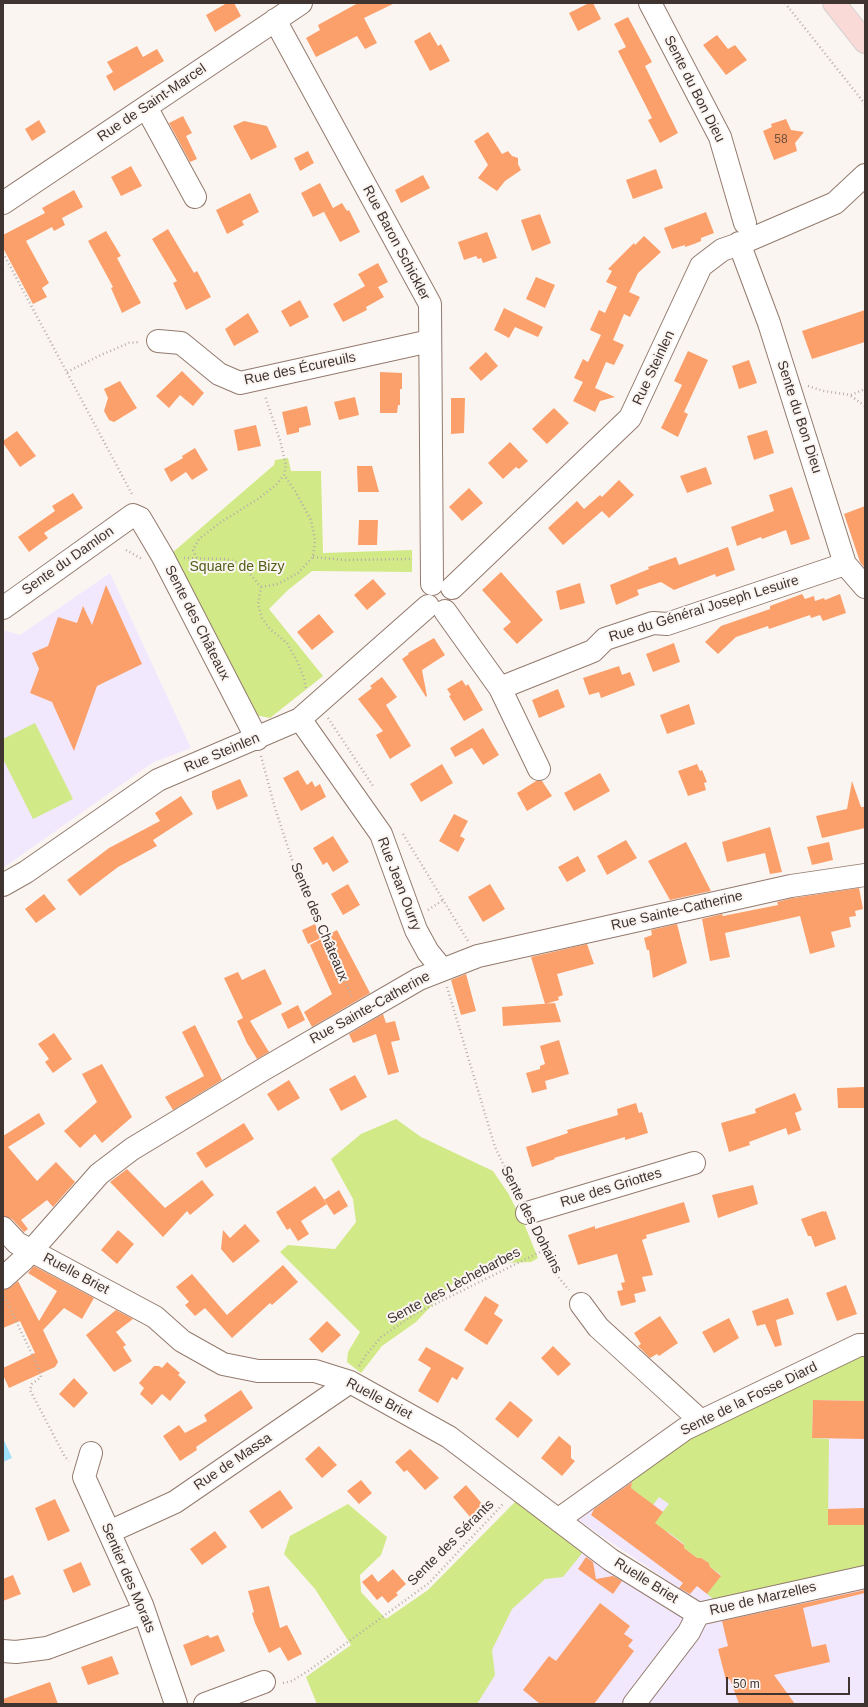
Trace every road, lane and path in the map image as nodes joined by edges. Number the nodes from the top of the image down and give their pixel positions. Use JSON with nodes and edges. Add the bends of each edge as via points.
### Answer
{"nodes":[{"id":1,"x":650,"y":3,"type":"edge"},
{"id":2,"x":785,"y":3,"type":"edge"},
{"id":3,"x":834,"y":3,"type":"edge"},
{"id":4,"x":296,"y":4,"type":"edge"},
{"id":5,"x":275,"y":20,"type":"junction"},
{"id":6,"x":865,"y":42,"type":"edge"},
{"id":7,"x":865,"y":104,"type":"edge"},
{"id":8,"x":146,"y":107,"type":"junction"},
{"id":9,"x":865,"y":175,"type":"edge"},
{"id":10,"x":195,"y":197,"type":"dead end"},
{"id":11,"x":3,"y":203,"type":"edge"},
{"id":12,"x":742,"y":233,"type":"junction"},
{"id":13,"x":3,"y":253,"type":"edge"},
{"id":14,"x":158,"y":340,"type":"joint"},
{"id":15,"x":430,"y":340,"type":"junction"},
{"id":16,"x":67,"y":372,"type":"junction"},
{"id":17,"x":260,"y":378,"type":"junction"},
{"id":18,"x":787,"y":378,"type":"junction"},
{"id":19,"x":865,"y":389,"type":"edge"},
{"id":20,"x":851,"y":396,"type":"junction"},
{"id":21,"x":865,"y":406,"type":"edge"},
{"id":22,"x":284,"y":475,"type":"junction"},
{"id":23,"x":133,"y":515,"type":"junction"},
{"id":24,"x":126,"y":550,"type":"dead end"},
{"id":25,"x":163,"y":557,"type":"junction"},
{"id":26,"x":313,"y":557,"type":"junction"},
{"id":27,"x":197,"y":558,"type":"junction"},
{"id":28,"x":430,"y":558,"type":"junction"},
{"id":29,"x":845,"y":564,"type":"junction"},
{"id":30,"x":442,"y":586,"type":"junction"},
{"id":31,"x":260,"y":587,"type":"junction"},
{"id":32,"x":865,"y":587,"type":"edge"},
{"id":33,"x":3,"y":608,"type":"edge"},
{"id":34,"x":437,"y":608,"type":"junction"},
{"id":35,"x":500,"y":688,"type":"junction"},
{"id":36,"x":318,"y":704,"type":"junction"},
{"id":37,"x":300,"y":719,"type":"junction"},
{"id":38,"x":257,"y":739,"type":"junction"},
{"id":39,"x":538,"y":769,"type":"dead end"},
{"id":40,"x":373,"y":787,"type":"dead end"},
{"id":41,"x":398,"y":827,"type":"dead end"},
{"id":42,"x":865,"y":875,"type":"edge"},
{"id":43,"x":3,"y":885,"type":"edge"},
{"id":44,"x":478,"y":956,"type":"junction"},
{"id":45,"x":442,"y":969,"type":"junction"},
{"id":46,"x":360,"y":1012,"type":"junction"},
{"id":47,"x":694,"y":1163,"type":"dead end"},
{"id":48,"x":527,"y":1214,"type":"junction"},
{"id":49,"x":3,"y":1228,"type":"edge"},
{"id":50,"x":32,"y":1250,"type":"junction"},
{"id":51,"x":544,"y":1250,"type":"junction"},
{"id":52,"x":3,"y":1278,"type":"edge"},
{"id":53,"x":3,"y":1293,"type":"edge"},
{"id":54,"x":581,"y":1304,"type":"joint"},
{"id":55,"x":865,"y":1345,"type":"edge"},
{"id":56,"x":350,"y":1382,"type":"junction"},
{"id":57,"x":701,"y":1421,"type":"junction"},
{"id":58,"x":91,"y":1453,"type":"dead end"},
{"id":59,"x":84,"y":1477,"type":"junction"},
{"id":60,"x":518,"y":1488,"type":"junction"},
{"id":61,"x":559,"y":1519,"type":"junction"},
{"id":62,"x":110,"y":1532,"type":"junction"},
{"id":63,"x":865,"y":1577,"type":"edge"},
{"id":64,"x":144,"y":1612,"type":"junction"},
{"id":65,"x":698,"y":1614,"type":"junction"},
{"id":66,"x":3,"y":1651,"type":"edge"},
{"id":67,"x":264,"y":1682,"type":"joint"},
{"id":68,"x":176,"y":1704,"type":"edge"},
{"id":69,"x":205,"y":1704,"type":"edge"},
{"id":70,"x":634,"y":1704,"type":"edge"}],
"edges":[{"from":1,"to":12,"type":"street","name":"Sente du Bon Dieu","via":[[720,137]]},
{"from":2,"to":7,"type":"path"},
{"from":3,"to":6,"type":"main road"},
{"from":4,"to":5,"type":"street","name":"Rue de Saint-Marcel"},
{"from":5,"to":8,"type":"street","name":"Rue de Saint-Marcel"},
{"from":5,"to":15,"type":"street","name":"Rue Baron Schickler","via":[[430,304]]},
{"from":8,"to":10,"type":"street"},
{"from":8,"to":11,"type":"street","name":"Rue de Saint-Marcel"},
{"from":9,"to":12,"type":"street","name":"Rue Steinlen","via":[[835,203]]},
{"from":12,"to":18,"type":"street","name":"Sente du Bon Dieu"},
{"from":12,"to":30,"type":"street","name":"Rue Steinlen","via":[[701,266],[630,418]]},
{"from":13,"to":16,"type":"path"},
{"from":14,"to":16,"type":"path","via":[[129,343]]},
{"from":14,"to":17,"type":"street","name":"Rue des Écureuils","via":[[181,344],[219,374],[240,383]]},
{"from":15,"to":17,"type":"street","name":"Rue des Écureuils"},
{"from":15,"to":28,"type":"street","name":"Rue Baron Schickler"},
{"from":16,"to":23,"type":"path","via":[[137,503]]},
{"from":17,"to":22,"type":"path","via":[[280,440],[286,466]]},
{"from":18,"to":20,"type":"path","via":[[824,391]]},
{"from":18,"to":29,"type":"street","name":"Sente du Bon Dieu"},
{"from":19,"to":20,"type":"path"},
{"from":20,"to":21,"type":"path"},
{"from":22,"to":26,"type":"path","via":[[311,520],[315,540]]},
{"from":22,"to":27,"type":"path","via":[[258,499],[199,539],[193,550]]},
{"from":23,"to":25,"type":"street","name":"Sente des Châteaux","via":[[140,518]]},
{"from":23,"to":33,"type":"street","name":"Sente du Damlon"},
{"from":24,"to":25,"type":"path","via":[[142,559]]},
{"from":25,"to":27,"type":"path"},
{"from":25,"to":38,"type":"street","name":"Sente des Châteaux"},
{"from":26,"to":28,"type":"path","via":[[345,560]]},
{"from":26,"to":31,"type":"path","via":[[298,573],[278,584]]},
{"from":27,"to":31,"type":"path","via":[[225,558],[240,563]]},
{"from":28,"to":30,"type":"street","name":"Rue Baron Schickler"},
{"from":29,"to":32,"type":"street","name":"Sente du Bon Dieu"},
{"from":29,"to":35,"type":"street","name":"Rue du Général Joseph Lesuire","via":[[667,624],[653,623],[605,639],[593,651]]},
{"from":30,"to":34,"type":"street","via":[[425,594]]},
{"from":31,"to":36,"type":"path","via":[[258,604],[262,618],[270,629],[287,643],[298,662],[306,691]]},
{"from":34,"to":35,"type":"street"},
{"from":34,"to":36,"type":"street","name":"Rue Steinlen"},
{"from":35,"to":39,"type":"street"},
{"from":36,"to":37,"type":"street","name":"Rue Steinlen"},
{"from":36,"to":40,"type":"path"},
{"from":37,"to":38,"type":"street","name":"Rue Steinlen"},
{"from":37,"to":45,"type":"street","name":"Rue Jean Ourry","via":[[381,834],[416,930],[428,952]]},
{"from":38,"to":43,"type":"street","name":"Rue Steinlen","via":[[158,780],[26,872]]},
{"from":38,"to":46,"type":"path","name":"Sente des Châteaux","via":[[275,808],[296,872]]},
{"from":41,"to":44,"type":"path"},
{"from":42,"to":44,"type":"street","name":"Rue Sainte-Catherine","via":[[791,886]]},
{"from":44,"to":45,"type":"street","name":"Rue Sainte-Catherine"},
{"from":45,"to":46,"type":"street","name":"Rue Sainte-Catherine"},
{"from":45,"to":48,"type":"path","name":"Sente des Dohains","via":[[494,1147]]},
{"from":46,"to":50,"type":"street","name":"Rue Sainte-Catherine","via":[[132,1149],[99,1174]]},
{"from":47,"to":48,"type":"street","name":"Rue des Griottes"},
{"from":48,"to":51,"type":"path","name":"Sente des Dohains"},
{"from":49,"to":50,"type":"street","name":"Ruelle Briet","via":[[17,1243]]},
{"from":50,"to":52,"type":"street","name":"Rue Sainte-Catherine"},
{"from":50,"to":56,"type":"street","name":"Ruelle Briet","via":[[155,1317],[182,1341],[223,1364],[258,1371],[315,1371]]},
{"from":51,"to":54,"type":"path","name":"Sente des Dohains","via":[[555,1273]]},
{"from":51,"to":56,"type":"path","name":"Sente des Lèchebarbes","via":[[415,1314],[381,1336],[366,1354]]},
{"from":53,"to":59,"type":"path","via":[[40,1371],[41,1377],[32,1384],[30,1390],[66,1457]]},
{"from":54,"to":57,"type":"street","via":[[598,1327]]},
{"from":55,"to":57,"type":"street","name":"Sente de la Fosse Diard","via":[[859,1345]]},
{"from":56,"to":60,"type":"street","name":"Ruelle Briet","via":[[449,1437]]},
{"from":56,"to":62,"type":"street","name":"Rue de Massa","via":[[175,1502]]},
{"from":57,"to":61,"type":"street","name":"Sente de la Fosse Diard","via":[[685,1429]]},
{"from":58,"to":59,"type":"street"},
{"from":59,"to":62,"type":"street","name":"Sentier des Morats"},
{"from":60,"to":61,"type":"street","name":"Ruelle Briet"},
{"from":60,"to":67,"type":"path","name":"Sente des Sérants","via":[[429,1584],[308,1671],[292,1680],[271,1686]]},
{"from":61,"to":65,"type":"street","name":"Ruelle Briet","via":[[611,1560]]},
{"from":62,"to":64,"type":"street","name":"Sentier des Morats"},
{"from":63,"to":65,"type":"street","name":"Rue de Marzelles"},
{"from":64,"to":66,"type":"street","via":[[47,1648]]},
{"from":64,"to":68,"type":"street","name":"Sentier des Morats"},
{"from":65,"to":70,"type":"street","name":"Rue de Marzelles","via":[[689,1632]]},
{"from":67,"to":69,"type":"street"}]}
